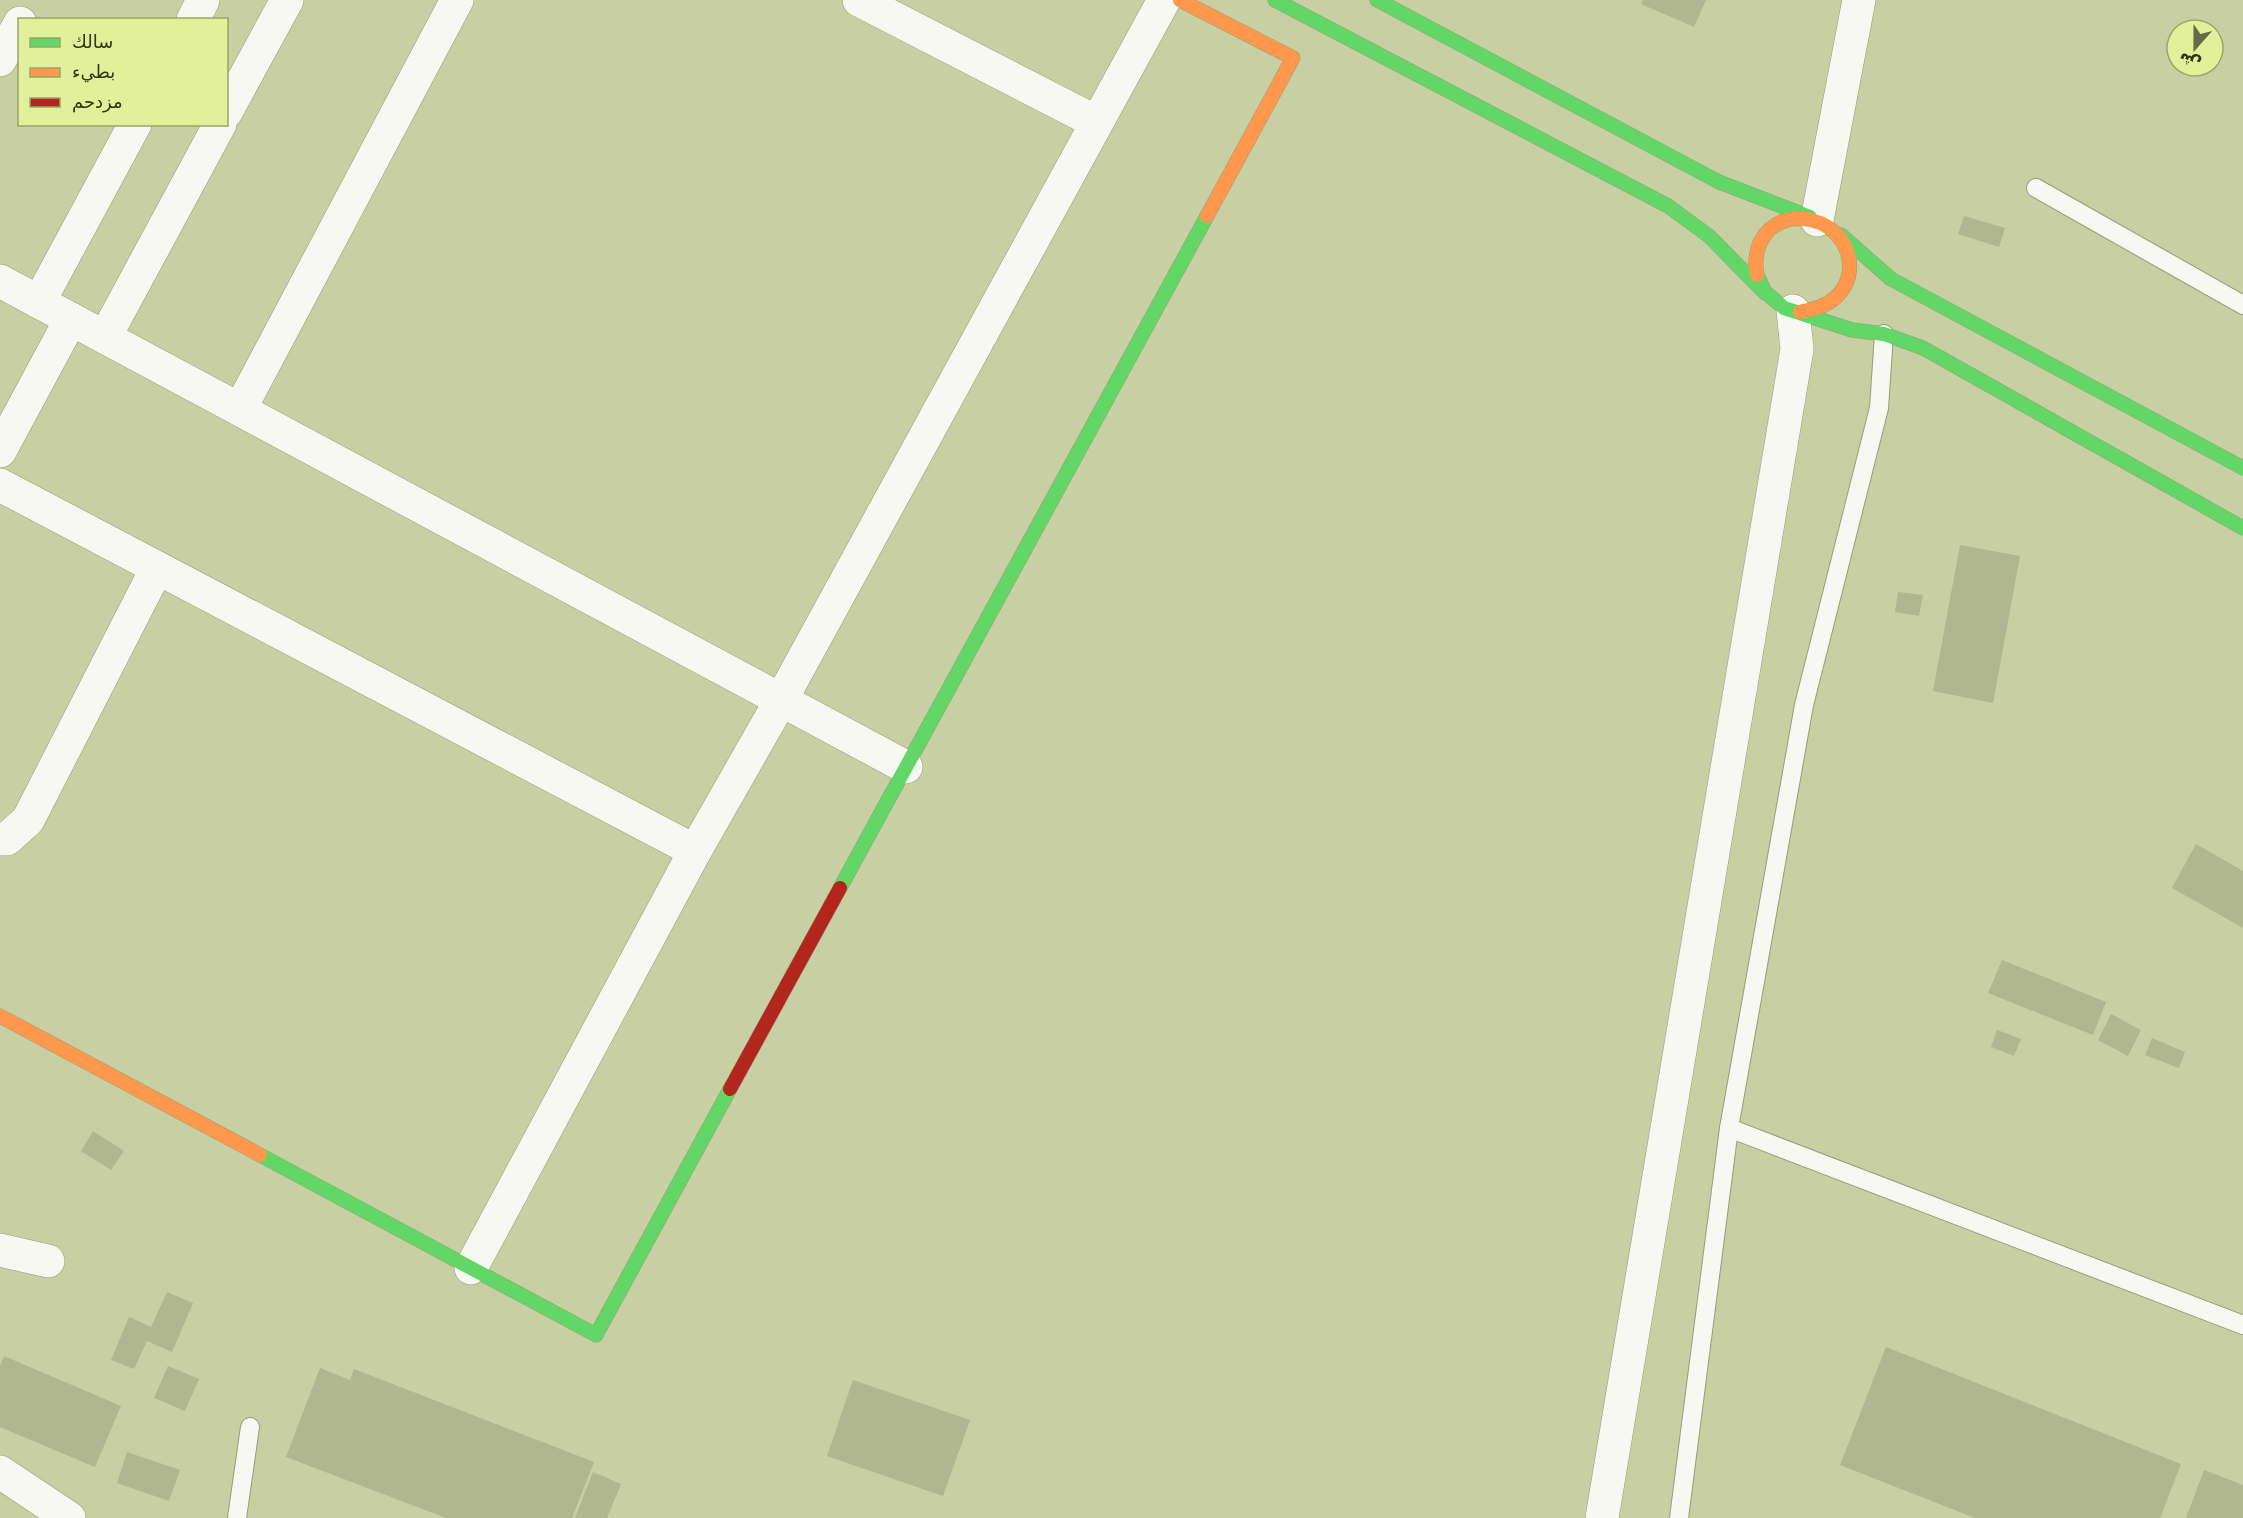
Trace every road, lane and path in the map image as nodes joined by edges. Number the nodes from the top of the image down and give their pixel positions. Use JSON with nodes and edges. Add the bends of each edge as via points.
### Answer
{"nodes":[{"id":1,"x":32,"y":0,"type":"edge"},
{"id":2,"x":203,"y":0,"type":"edge"},
{"id":3,"x":287,"y":0,"type":"edge"},
{"id":4,"x":457,"y":0,"type":"edge"},
{"id":5,"x":859,"y":0,"type":"edge"},
{"id":6,"x":1164,"y":0,"type":"edge"},
{"id":7,"x":1180,"y":0,"type":"edge"},
{"id":8,"x":1275,"y":0,"type":"edge"},
{"id":9,"x":1377,"y":0,"type":"edge"},
{"id":10,"x":1859,"y":0,"type":"edge"},
{"id":11,"x":22,"y":18,"type":"edge"},
{"id":12,"x":194,"y":18,"type":"edge"},
{"id":13,"x":18,"y":25,"type":"edge"},
{"id":14,"x":0,"y":60,"type":"edge"},
{"id":15,"x":228,"y":108,"type":"edge"},
{"id":16,"x":1096,"y":122,"type":"junction"},
{"id":17,"x":134,"y":126,"type":"edge"},
{"id":18,"x":218,"y":126,"type":"edge"},
{"id":19,"x":2036,"y":188,"type":"dead end"},
{"id":20,"x":1822,"y":223,"type":"junction"},
{"id":21,"x":0,"y":281,"type":"edge"},
{"id":22,"x":39,"y":302,"type":"junction"},
{"id":23,"x":2243,"y":305,"type":"edge"},
{"id":24,"x":1788,"y":307,"type":"junction"},
{"id":25,"x":71,"y":319,"type":"junction"},
{"id":26,"x":1884,"y":334,"type":"junction"},
{"id":27,"x":105,"y":337,"type":"junction"},
{"id":28,"x":240,"y":410,"type":"junction"},
{"id":29,"x":0,"y":451,"type":"edge"},
{"id":30,"x":2243,"y":468,"type":"edge"},
{"id":31,"x":0,"y":485,"type":"edge"},
{"id":32,"x":2243,"y":528,"type":"edge"},
{"id":33,"x":157,"y":568,"type":"junction"},
{"id":34,"x":781,"y":700,"type":"junction"},
{"id":35,"x":906,"y":767,"type":"junction"},
{"id":36,"x":0,"y":839,"type":"edge"},
{"id":37,"x":695,"y":851,"type":"junction"},
{"id":38,"x":0,"y":1016,"type":"edge"},
{"id":39,"x":1729,"y":1128,"type":"junction"},
{"id":40,"x":0,"y":1250,"type":"edge"},
{"id":41,"x":48,"y":1261,"type":"dead end"},
{"id":42,"x":471,"y":1268,"type":"junction"},
{"id":43,"x":2243,"y":1325,"type":"edge"},
{"id":44,"x":250,"y":1427,"type":"dead end"},
{"id":45,"x":0,"y":1472,"type":"edge"},
{"id":46,"x":69,"y":1518,"type":"edge"},
{"id":47,"x":237,"y":1518,"type":"edge"},
{"id":48,"x":1602,"y":1518,"type":"edge"},
{"id":49,"x":1678,"y":1518,"type":"edge"}],
"edges":[{"from":1,"to":11,"type":"street"},
{"from":2,"to":12,"type":"street"},
{"from":3,"to":15,"type":"street"},
{"from":4,"to":28,"type":"street"},
{"from":5,"to":16,"type":"street"},
{"from":6,"to":16,"type":"street"},
{"from":7,"to":35,"type":"main road","via":[[1293,58]]},
{"from":8,"to":24,"type":"main road","via":[[1668,206],[1709,236]]},
{"from":9,"to":20,"type":"main road","via":[[1719,182]]},
{"from":10,"to":20,"type":"street"},
{"from":13,"to":14,"type":"street"},
{"from":16,"to":34,"type":"street"},
{"from":17,"to":22,"type":"street"},
{"from":18,"to":27,"type":"street"},
{"from":19,"to":23,"type":"lane"},
{"from":20,"to":24,"type":"main road","via":[[1847,247],[1849,276],[1831,303],[1816,310]]},
{"from":20,"to":24,"type":"main road","via":[[1788,219],[1773,227],[1756,253],[1755,270],[1760,286]]},
{"from":20,"to":30,"type":"main road","via":[[1891,279]]},
{"from":21,"to":22,"type":"street"},
{"from":22,"to":25,"type":"street"},
{"from":24,"to":26,"type":"main road","via":[[1849,329]]},
{"from":24,"to":48,"type":"street","via":[[1797,349]]},
{"from":25,"to":27,"type":"street"},
{"from":25,"to":29,"type":"street"},
{"from":26,"to":32,"type":"main road","via":[[1923,348]]},
{"from":26,"to":39,"type":"lane","via":[[1880,408],[1804,705]]},
{"from":27,"to":28,"type":"street"},
{"from":28,"to":34,"type":"street"},
{"from":31,"to":33,"type":"street"},
{"from":33,"to":36,"type":"street","via":[[28,820],[7,839]]},
{"from":33,"to":37,"type":"street"},
{"from":34,"to":35,"type":"street"},
{"from":34,"to":37,"type":"street"},
{"from":35,"to":42,"type":"main road","via":[[596,1335]]},
{"from":37,"to":42,"type":"street"},
{"from":38,"to":42,"type":"main road"},
{"from":39,"to":43,"type":"lane"},
{"from":39,"to":49,"type":"lane"},
{"from":40,"to":41,"type":"street"},
{"from":44,"to":47,"type":"lane"},
{"from":45,"to":46,"type":"street"}]}
